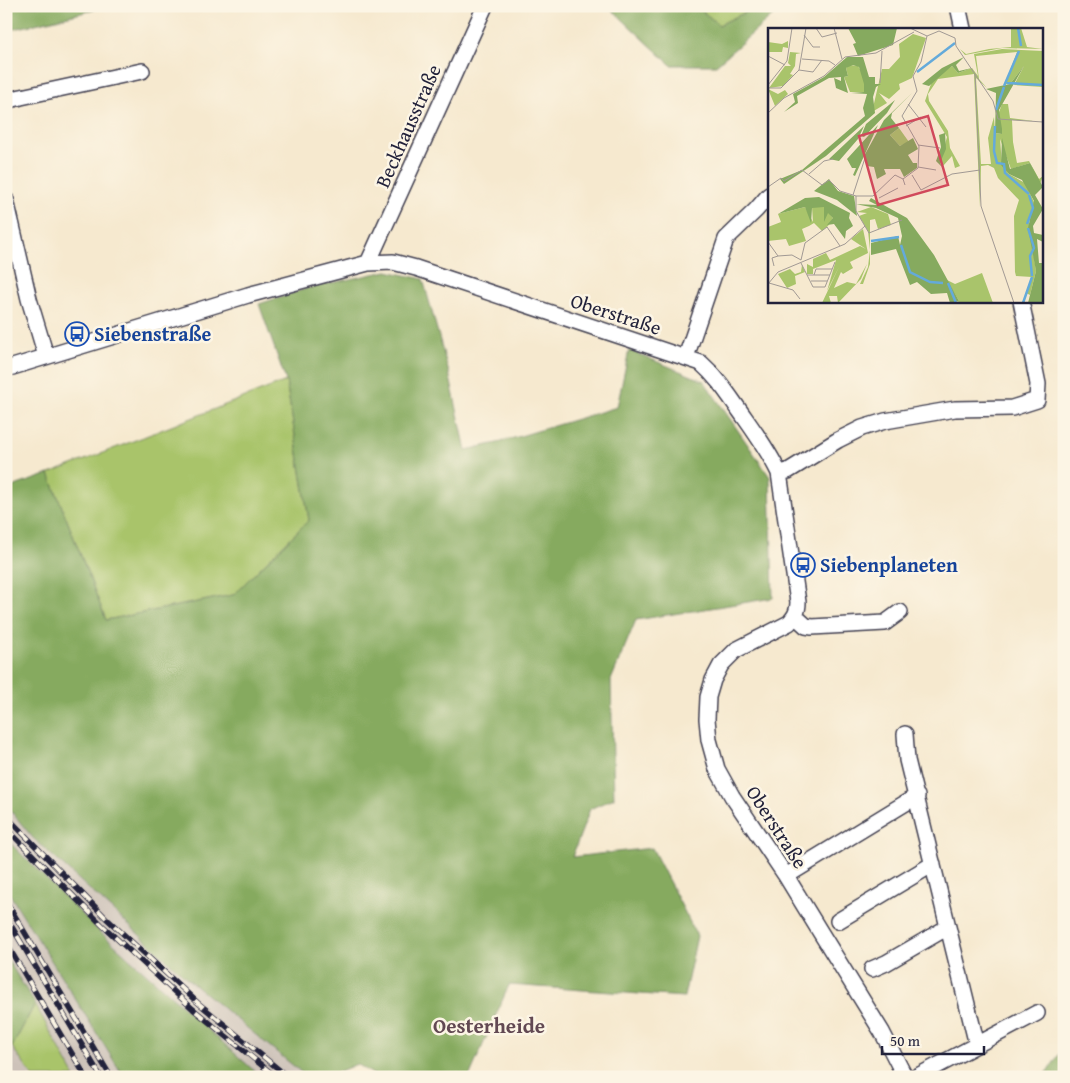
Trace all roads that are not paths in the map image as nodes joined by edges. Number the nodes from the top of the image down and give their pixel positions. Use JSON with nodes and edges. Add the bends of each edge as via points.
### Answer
{"nodes":[{"id":1,"x":485,"y":6,"type":"edge"},
{"id":2,"x":958,"y":6,"type":"edge"},
{"id":3,"x":963,"y":28,"type":"edge"},
{"id":4,"x":142,"y":71,"type":"dead end"},
{"id":5,"x":6,"y":101,"type":"edge"},
{"id":6,"x":768,"y":196,"type":"edge"},
{"id":7,"x":6,"y":200,"type":"edge"},
{"id":8,"x":368,"y":263,"type":"junction"},
{"id":9,"x":1021,"y":302,"type":"edge"},
{"id":10,"x":46,"y":356,"type":"junction"},
{"id":11,"x":686,"y":358,"type":"junction"},
{"id":12,"x":6,"y":369,"type":"edge"},
{"id":13,"x":779,"y":473,"type":"junction"},
{"id":14,"x":900,"y":612,"type":"dead end"},
{"id":15,"x":795,"y":616,"type":"junction"},
{"id":16,"x":905,"y":734,"type":"dead end"},
{"id":17,"x":917,"y":796,"type":"junction"},
{"id":18,"x":933,"y":864,"type":"junction"},
{"id":19,"x":786,"y":876,"type":"junction"},
{"id":20,"x":838,"y":921,"type":"dead end"},
{"id":21,"x":948,"y":927,"type":"junction"},
{"id":22,"x":853,"y":985,"type":"junction"},
{"id":23,"x":1037,"y":1013,"type":"dead end"},
{"id":24,"x":977,"y":1044,"type":"junction"},
{"id":25,"x":905,"y":1077,"type":"edge"},
{"id":26,"x":916,"y":1077,"type":"edge"}],
"edges":[{"from":1,"to":8,"type":"street","name":"Beckhausstraße"},
{"from":2,"to":3,"type":"street"},
{"from":4,"to":5,"type":"street"},
{"from":6,"to":11,"type":"street","via":[[726,240]]},
{"from":7,"to":10,"type":"street","via":[[28,298]]},
{"from":8,"to":10,"type":"street","name":"Oberstraße","via":[[248,295]]},
{"from":8,"to":11,"type":"street","name":"Oberstraße","via":[[392,262],[416,268]]},
{"from":9,"to":13,"type":"street","via":[[1038,384],[1037,400],[1012,408],[955,409],[885,420],[838,440],[788,471]]},
{"from":10,"to":12,"type":"street","name":"Oberstraße"},
{"from":11,"to":13,"type":"street","name":"Oberstraße","via":[[701,363],[714,375]]},
{"from":13,"to":15,"type":"street","name":"Oberstraße","via":[[798,602]]},
{"from":14,"to":15,"type":"street","via":[[885,623],[812,627]]},
{"from":15,"to":19,"type":"street","name":"Oberstraße","via":[[736,650],[721,665],[712,680],[707,719],[717,769]]},
{"from":16,"to":17,"type":"street","via":[[907,760]]},
{"from":17,"to":18,"type":"street"},
{"from":17,"to":19,"type":"street"},
{"from":18,"to":20,"type":"street"},
{"from":18,"to":21,"type":"street"},
{"from":19,"to":22,"type":"street","name":"Oberstraße"},
{"from":21,"to":22,"type":"street","via":[[869,971]]},
{"from":21,"to":24,"type":"street"},
{"from":22,"to":25,"type":"street","name":"Oberstraße"},
{"from":23,"to":24,"type":"street"},
{"from":24,"to":26,"type":"street"}]}
